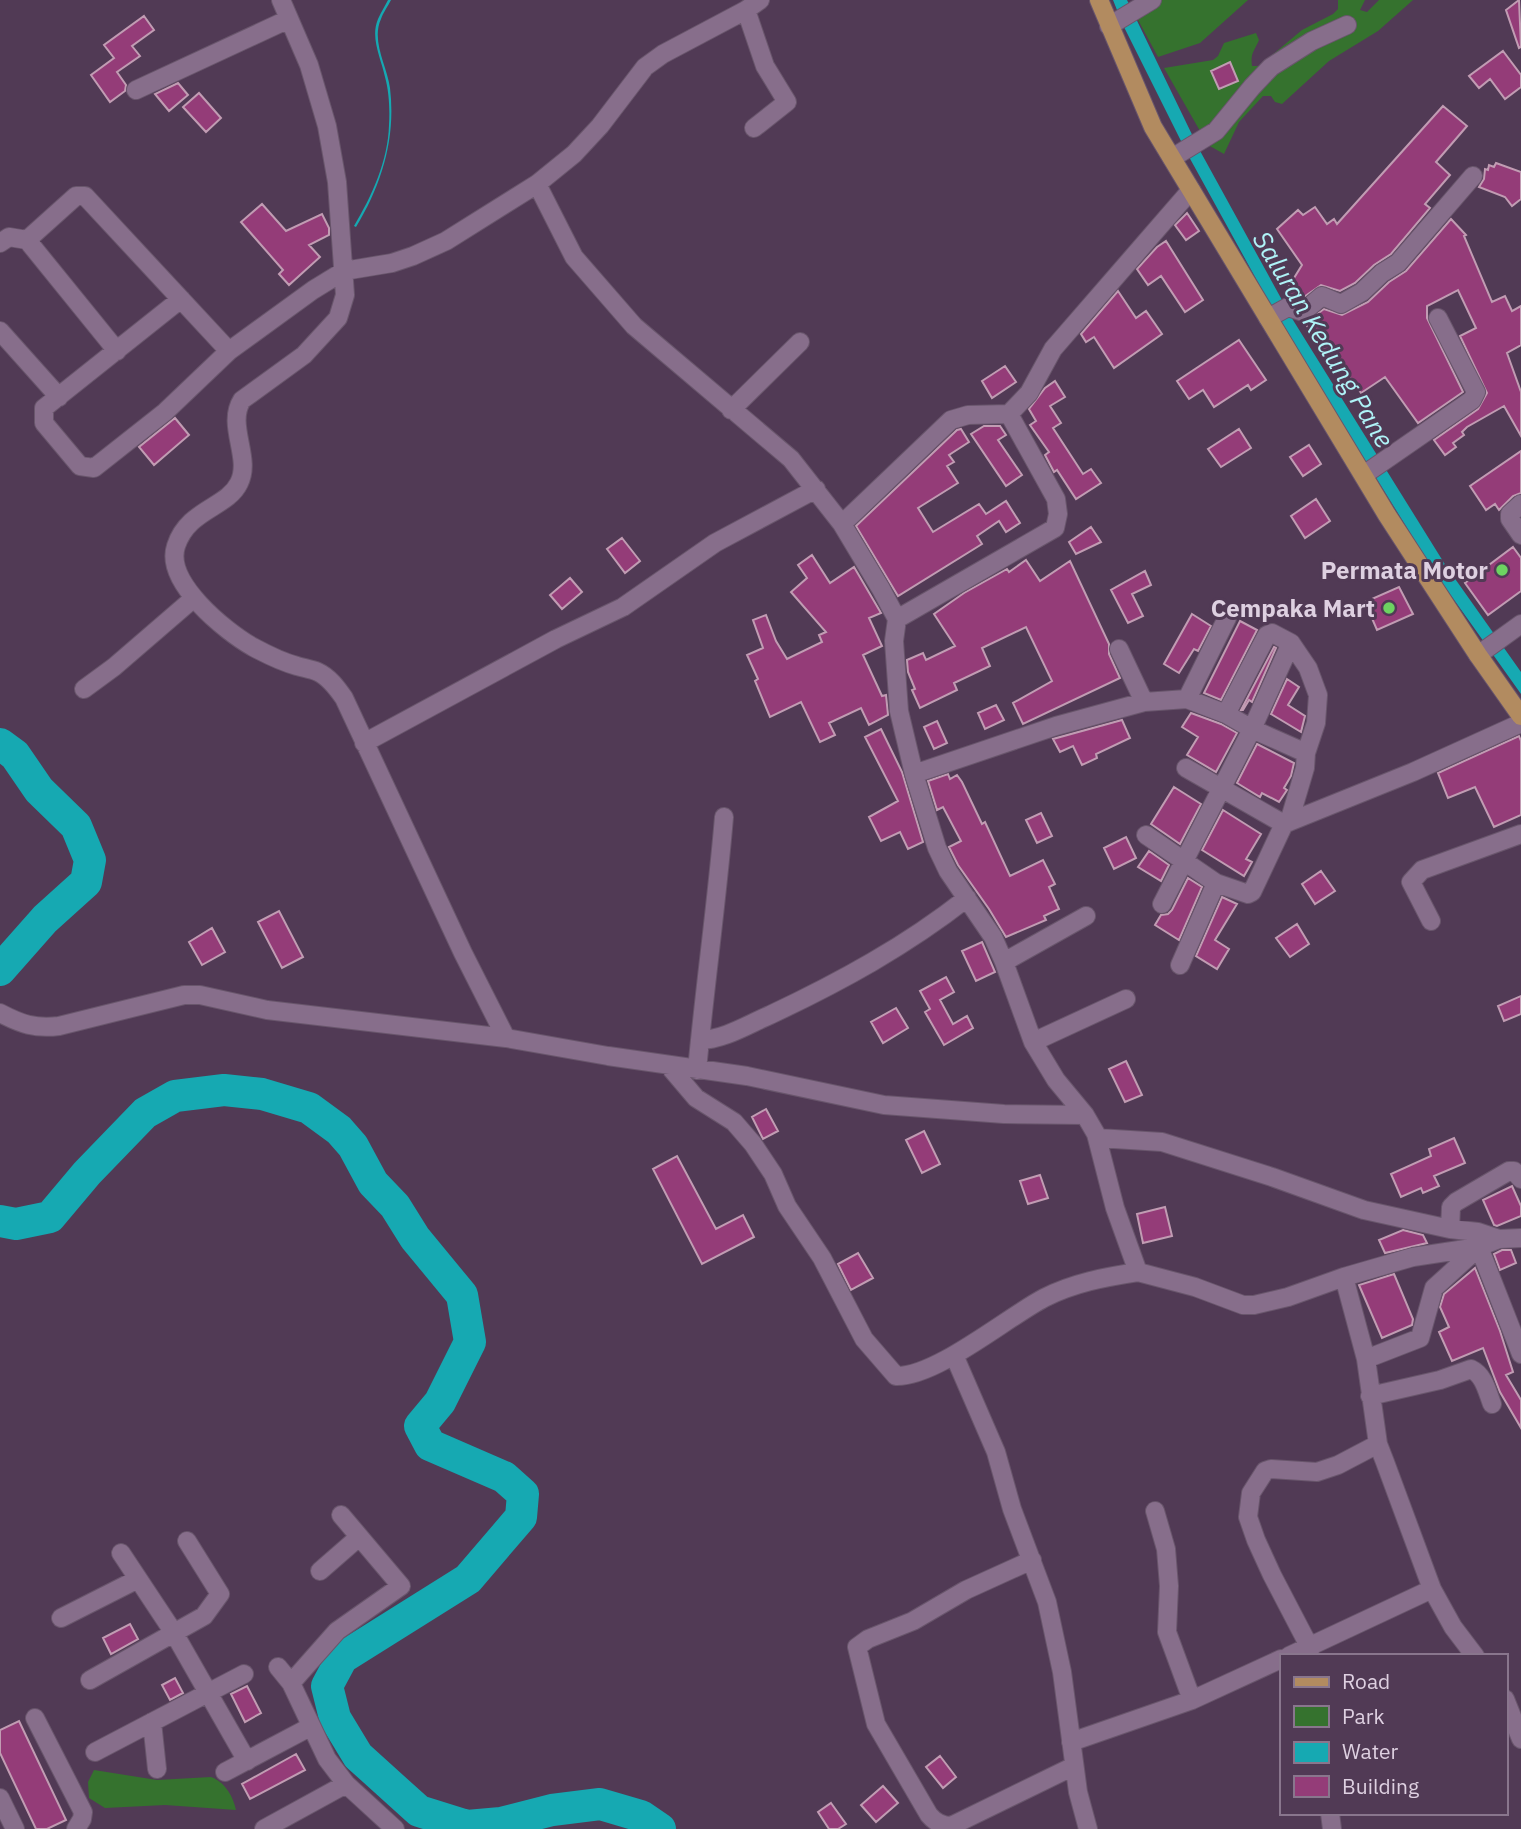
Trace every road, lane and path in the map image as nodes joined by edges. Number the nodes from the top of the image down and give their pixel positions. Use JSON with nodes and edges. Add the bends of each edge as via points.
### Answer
{"nodes":[{"id":1,"x":281,"y":0,"type":"edge"},
{"id":2,"x":1099,"y":0,"type":"edge"},
{"id":3,"x":1146,"y":4,"type":"edge"},
{"id":4,"x":753,"y":5,"type":"edge"},
{"id":5,"x":289,"y":19,"type":"junction"},
{"id":6,"x":1114,"y":22,"type":"junction"},
{"id":7,"x":1346,"y":25,"type":"dead end"},
{"id":8,"x":136,"y":90,"type":"dead end"},
{"id":9,"x":754,"y":128,"type":"dead end"},
{"id":10,"x":1184,"y":151,"type":"junction"},
{"id":11,"x":1473,"y":176,"type":"dead end"},
{"id":12,"x":537,"y":184,"type":"junction"},
{"id":13,"x":1191,"y":190,"type":"junction"},
{"id":14,"x":27,"y":240,"type":"junction"},
{"id":15,"x":0,"y":243,"type":"edge"},
{"id":16,"x":344,"y":271,"type":"junction"},
{"id":17,"x":181,"y":299,"type":"junction"},
{"id":18,"x":1277,"y":313,"type":"junction"},
{"id":19,"x":1438,"y":318,"type":"dead end"},
{"id":20,"x":0,"y":331,"type":"edge"},
{"id":21,"x":800,"y":342,"type":"dead end"},
{"id":22,"x":117,"y":351,"type":"junction"},
{"id":23,"x":229,"y":351,"type":"junction"},
{"id":24,"x":59,"y":397,"type":"junction"},
{"id":25,"x":731,"y":410,"type":"junction"},
{"id":26,"x":1009,"y":414,"type":"junction"},
{"id":27,"x":1373,"y":469,"type":"junction"},
{"id":28,"x":816,"y":489,"type":"junction"},
{"id":29,"x":1521,"y":504,"type":"edge"},
{"id":30,"x":842,"y":524,"type":"junction"},
{"id":31,"x":1521,"y":536,"type":"edge"},
{"id":32,"x":194,"y":598,"type":"junction"},
{"id":33,"x":1227,"y":618,"type":"dead end"},
{"id":34,"x":897,"y":619,"type":"junction"},
{"id":35,"x":1521,"y":624,"type":"edge"},
{"id":36,"x":1291,"y":643,"type":"junction"},
{"id":37,"x":1488,"y":648,"type":"junction"},
{"id":38,"x":1119,"y":649,"type":"dead end"},
{"id":39,"x":84,"y":689,"type":"dead end"},
{"id":40,"x":1187,"y":699,"type":"junction"},
{"id":41,"x":1144,"y":702,"type":"junction"},
{"id":42,"x":1226,"y":714,"type":"junction"},
{"id":43,"x":1521,"y":716,"type":"edge"},
{"id":44,"x":1521,"y":723,"type":"edge"},
{"id":45,"x":1251,"y":729,"type":"junction"},
{"id":46,"x":364,"y":743,"type":"junction"},
{"id":47,"x":1306,"y":753,"type":"junction"},
{"id":48,"x":1186,"y":768,"type":"dead end"},
{"id":49,"x":914,"y":774,"type":"junction"},
{"id":50,"x":1220,"y":787,"type":"junction"},
{"id":51,"x":724,"y":817,"type":"dead end"},
{"id":52,"x":1287,"y":823,"type":"junction"},
{"id":53,"x":1521,"y":834,"type":"edge"},
{"id":54,"x":1146,"y":835,"type":"dead end"},
{"id":55,"x":1184,"y":859,"type":"junction"},
{"id":56,"x":1216,"y":883,"type":"junction"},
{"id":57,"x":967,"y":898,"type":"junction"},
{"id":58,"x":1162,"y":904,"type":"dead end"},
{"id":59,"x":1086,"y":916,"type":"dead end"},
{"id":60,"x":1431,"y":921,"type":"dead end"},
{"id":61,"x":1004,"y":962,"type":"junction"},
{"id":62,"x":1181,"y":965,"type":"dead end"},
{"id":63,"x":1126,"y":999,"type":"dead end"},
{"id":64,"x":0,"y":1013,"type":"edge"},
{"id":65,"x":506,"y":1038,"type":"junction"},
{"id":66,"x":700,"y":1040,"type":"junction"},
{"id":67,"x":1033,"y":1042,"type":"junction"},
{"id":68,"x":672,"y":1066,"type":"junction"},
{"id":69,"x":695,"y":1070,"type":"junction"},
{"id":70,"x":1092,"y":1127,"type":"junction"},
{"id":71,"x":1521,"y":1179,"type":"edge"},
{"id":72,"x":1450,"y":1229,"type":"junction"},
{"id":73,"x":1521,"y":1238,"type":"edge"},
{"id":74,"x":1499,"y":1239,"type":"junction"},
{"id":75,"x":1479,"y":1247,"type":"junction"},
{"id":76,"x":1138,"y":1272,"type":"junction"},
{"id":77,"x":1344,"y":1277,"type":"junction"},
{"id":78,"x":1521,"y":1354,"type":"edge"},
{"id":79,"x":954,"y":1355,"type":"junction"},
{"id":80,"x":1366,"y":1359,"type":"junction"},
{"id":81,"x":1370,"y":1396,"type":"junction"},
{"id":82,"x":1492,"y":1404,"type":"dead end"},
{"id":83,"x":1378,"y":1444,"type":"junction"},
{"id":84,"x":1155,"y":1511,"type":"dead end"},
{"id":85,"x":341,"y":1515,"type":"dead end"},
{"id":86,"x":359,"y":1537,"type":"junction"},
{"id":87,"x":187,"y":1541,"type":"dead end"},
{"id":88,"x":121,"y":1553,"type":"dead end"},
{"id":89,"x":1032,"y":1560,"type":"junction"},
{"id":90,"x":320,"y":1571,"type":"dead end"},
{"id":91,"x":138,"y":1579,"type":"junction"},
{"id":92,"x":1432,"y":1589,"type":"junction"},
{"id":93,"x":61,"y":1618,"type":"dead end"},
{"id":94,"x":174,"y":1633,"type":"junction"},
{"id":95,"x":1309,"y":1651,"type":"edge"},
{"id":96,"x":1473,"y":1654,"type":"edge"},
{"id":97,"x":1280,"y":1660,"type":"edge"},
{"id":98,"x":278,"y":1667,"type":"dead end"},
{"id":99,"x":244,"y":1674,"type":"dead end"},
{"id":100,"x":90,"y":1680,"type":"dead end"},
{"id":101,"x":291,"y":1683,"type":"junction"},
{"id":102,"x":208,"y":1693,"type":"junction"},
{"id":103,"x":1192,"y":1700,"type":"junction"},
{"id":104,"x":1507,"y":1704,"type":"edge"},
{"id":105,"x":35,"y":1718,"type":"dead end"},
{"id":106,"x":152,"y":1722,"type":"junction"},
{"id":107,"x":310,"y":1727,"type":"junction"},
{"id":108,"x":1521,"y":1739,"type":"edge"},
{"id":109,"x":1071,"y":1742,"type":"junction"},
{"id":110,"x":95,"y":1752,"type":"dead end"},
{"id":111,"x":247,"y":1761,"type":"junction"},
{"id":112,"x":1074,"y":1766,"type":"junction"},
{"id":113,"x":157,"y":1769,"type":"dead end"},
{"id":114,"x":225,"y":1772,"type":"dead end"},
{"id":115,"x":346,"y":1784,"type":"junction"},
{"id":116,"x":0,"y":1798,"type":"edge"},
{"id":117,"x":15,"y":1829,"type":"edge"},
{"id":118,"x":76,"y":1829,"type":"edge"},
{"id":119,"x":264,"y":1829,"type":"edge"},
{"id":120,"x":395,"y":1829,"type":"edge"},
{"id":121,"x":1088,"y":1829,"type":"edge"}],
"edges":[{"from":1,"to":5,"type":"street"},
{"from":2,"to":6,"type":"main road"},
{"from":3,"to":6,"type":"street"},
{"from":4,"to":9,"type":"street","via":[[765,66],[787,102]]},
{"from":4,"to":12,"type":"street","via":[[645,67],[600,126]]},
{"from":5,"to":8,"type":"street"},
{"from":5,"to":16,"type":"street","via":[[327,126]]},
{"from":6,"to":10,"type":"main road","via":[[1153,127]]},
{"from":7,"to":10,"type":"street","via":[[1272,67],[1216,131]]},
{"from":10,"to":13,"type":"main road"},
{"from":11,"to":18,"type":"street","via":[[1398,263],[1362,292],[1341,304],[1322,296],[1303,312]]},
{"from":12,"to":16,"type":"street","via":[[446,241],[413,256]]},
{"from":12,"to":25,"type":"street","via":[[574,257],[634,326]]},
{"from":13,"to":18,"type":"main road"},
{"from":13,"to":26,"type":"street","via":[[1053,349],[1029,393]]},
{"from":14,"to":15,"type":"street","via":[[9,237]]},
{"from":14,"to":17,"type":"street","via":[[76,196],[85,196]]},
{"from":14,"to":22,"type":"street"},
{"from":16,"to":23,"type":"street"},
{"from":16,"to":32,"type":"street","via":[[345,295],[338,318],[304,355],[236,408],[242,468],[239,483],[230,495],[198,514],[175,548],[176,569]]},
{"from":17,"to":22,"type":"street"},
{"from":17,"to":23,"type":"street"},
{"from":18,"to":27,"type":"main road"},
{"from":19,"to":27,"type":"street","via":[[1476,392],[1472,400]]},
{"from":20,"to":24,"type":"street"},
{"from":21,"to":25,"type":"street"},
{"from":22,"to":24,"type":"street"},
{"from":23,"to":24,"type":"street","via":[[165,412],[94,468],[80,466],[44,423],[44,408]]},
{"from":25,"to":28,"type":"street","via":[[791,459]]},
{"from":26,"to":30,"type":"street","via":[[951,420]]},
{"from":26,"to":34,"type":"street","via":[[1056,499],[1055,528]]},
{"from":27,"to":37,"type":"main road","via":[[1387,515]]},
{"from":28,"to":30,"type":"street"},
{"from":28,"to":46,"type":"street","via":[[715,543],[623,607]]},
{"from":29,"to":31,"type":"street","via":[[1510,514]]},
{"from":30,"to":34,"type":"street"},
{"from":32,"to":39,"type":"street"},
{"from":32,"to":46,"type":"street","via":[[252,647],[318,672],[333,683]]},
{"from":33,"to":40,"type":"street"},
{"from":34,"to":49,"type":"street","via":[[899,711]]},
{"from":35,"to":37,"type":"street"},
{"from":36,"to":42,"type":"street","via":[[1267,635]]},
{"from":36,"to":45,"type":"street"},
{"from":36,"to":47,"type":"street","via":[[1308,668],[1318,695],[1317,723]]},
{"from":37,"to":43,"type":"main road"},
{"from":38,"to":41,"type":"street"},
{"from":40,"to":41,"type":"street"},
{"from":40,"to":42,"type":"street"},
{"from":41,"to":49,"type":"street"},
{"from":42,"to":45,"type":"street"},
{"from":44,"to":52,"type":"street"},
{"from":45,"to":47,"type":"street"},
{"from":45,"to":50,"type":"street"},
{"from":46,"to":65,"type":"street"},
{"from":47,"to":52,"type":"street"},
{"from":48,"to":50,"type":"street"},
{"from":49,"to":57,"type":"street","via":[[937,848]]},
{"from":50,"to":52,"type":"street"},
{"from":50,"to":55,"type":"street"},
{"from":51,"to":66,"type":"street"},
{"from":52,"to":56,"type":"street","via":[[1252,892]]},
{"from":53,"to":60,"type":"street","via":[[1415,875],[1411,882]]},
{"from":54,"to":55,"type":"street"},
{"from":55,"to":56,"type":"street"},
{"from":55,"to":58,"type":"street"},
{"from":56,"to":62,"type":"street"},
{"from":57,"to":61,"type":"street"},
{"from":57,"to":66,"type":"street","via":[[892,952],[823,989],[741,1028]]},
{"from":59,"to":61,"type":"street"},
{"from":61,"to":67,"type":"street"},
{"from":63,"to":67,"type":"street"},
{"from":64,"to":65,"type":"street","via":[[38,1028],[59,1026],[191,994],[267,1010]]},
{"from":65,"to":68,"type":"street"},
{"from":66,"to":69,"type":"street"},
{"from":67,"to":70,"type":"street"},
{"from":68,"to":69,"type":"street"},
{"from":68,"to":79,"type":"street","via":[[696,1098],[734,1122],[753,1144],[822,1258],[864,1339],[892,1374],[919,1371]]},
{"from":69,"to":70,"type":"street","via":[[747,1076],[884,1105],[1004,1114]]},
{"from":70,"to":72,"type":"street","via":[[1162,1142],[1364,1210]]},
{"from":70,"to":76,"type":"street"},
{"from":71,"to":72,"type":"street","via":[[1509,1171],[1456,1202],[1451,1207]]},
{"from":72,"to":74,"type":"street"},
{"from":73,"to":74,"type":"street"},
{"from":74,"to":75,"type":"street"},
{"from":75,"to":77,"type":"street","via":[[1413,1257]]},
{"from":75,"to":78,"type":"street"},
{"from":75,"to":80,"type":"street","via":[[1434,1288],[1420,1338]]},
{"from":76,"to":77,"type":"street","via":[[1184,1283],[1243,1306],[1288,1297]]},
{"from":76,"to":79,"type":"street","via":[[1086,1281],[1046,1297]]},
{"from":77,"to":80,"type":"street"},
{"from":79,"to":89,"type":"street","via":[[996,1452]]},
{"from":80,"to":81,"type":"street"},
{"from":81,"to":82,"type":"street","via":[[1471,1369],[1485,1383]]},
{"from":81,"to":83,"type":"street"},
{"from":83,"to":92,"type":"street"},
{"from":83,"to":95,"type":"street","via":[[1312,1473],[1265,1471],[1251,1493],[1248,1517]]},
{"from":84,"to":103,"type":"street","via":[[1166,1549],[1167,1632]]},
{"from":85,"to":86,"type":"street"},
{"from":86,"to":90,"type":"street"},
{"from":86,"to":101,"type":"street","via":[[401,1586],[337,1631]]},
{"from":87,"to":94,"type":"street","via":[[220,1594],[204,1616]]},
{"from":88,"to":91,"type":"street"},
{"from":89,"to":109,"type":"street","via":[[1047,1602]]},
{"from":89,"to":112,"type":"street","via":[[857,1647],[876,1724],[935,1821],[951,1826]]},
{"from":91,"to":93,"type":"street"},
{"from":91,"to":94,"type":"street"},
{"from":92,"to":95,"type":"street"},
{"from":92,"to":96,"type":"street"},
{"from":94,"to":100,"type":"street"},
{"from":94,"to":102,"type":"street"},
{"from":97,"to":103,"type":"street"},
{"from":98,"to":101,"type":"street"},
{"from":99,"to":102,"type":"street"},
{"from":101,"to":107,"type":"street"},
{"from":102,"to":106,"type":"street"},
{"from":102,"to":111,"type":"street"},
{"from":103,"to":109,"type":"street"},
{"from":104,"to":108,"type":"street"},
{"from":105,"to":118,"type":"street","via":[[83,1812]]},
{"from":106,"to":110,"type":"street"},
{"from":106,"to":113,"type":"street"},
{"from":107,"to":111,"type":"street"},
{"from":107,"to":115,"type":"street"},
{"from":109,"to":112,"type":"street"},
{"from":111,"to":114,"type":"street"},
{"from":112,"to":121,"type":"street"},
{"from":115,"to":119,"type":"street"},
{"from":115,"to":120,"type":"street"},
{"from":116,"to":117,"type":"street"}]}
